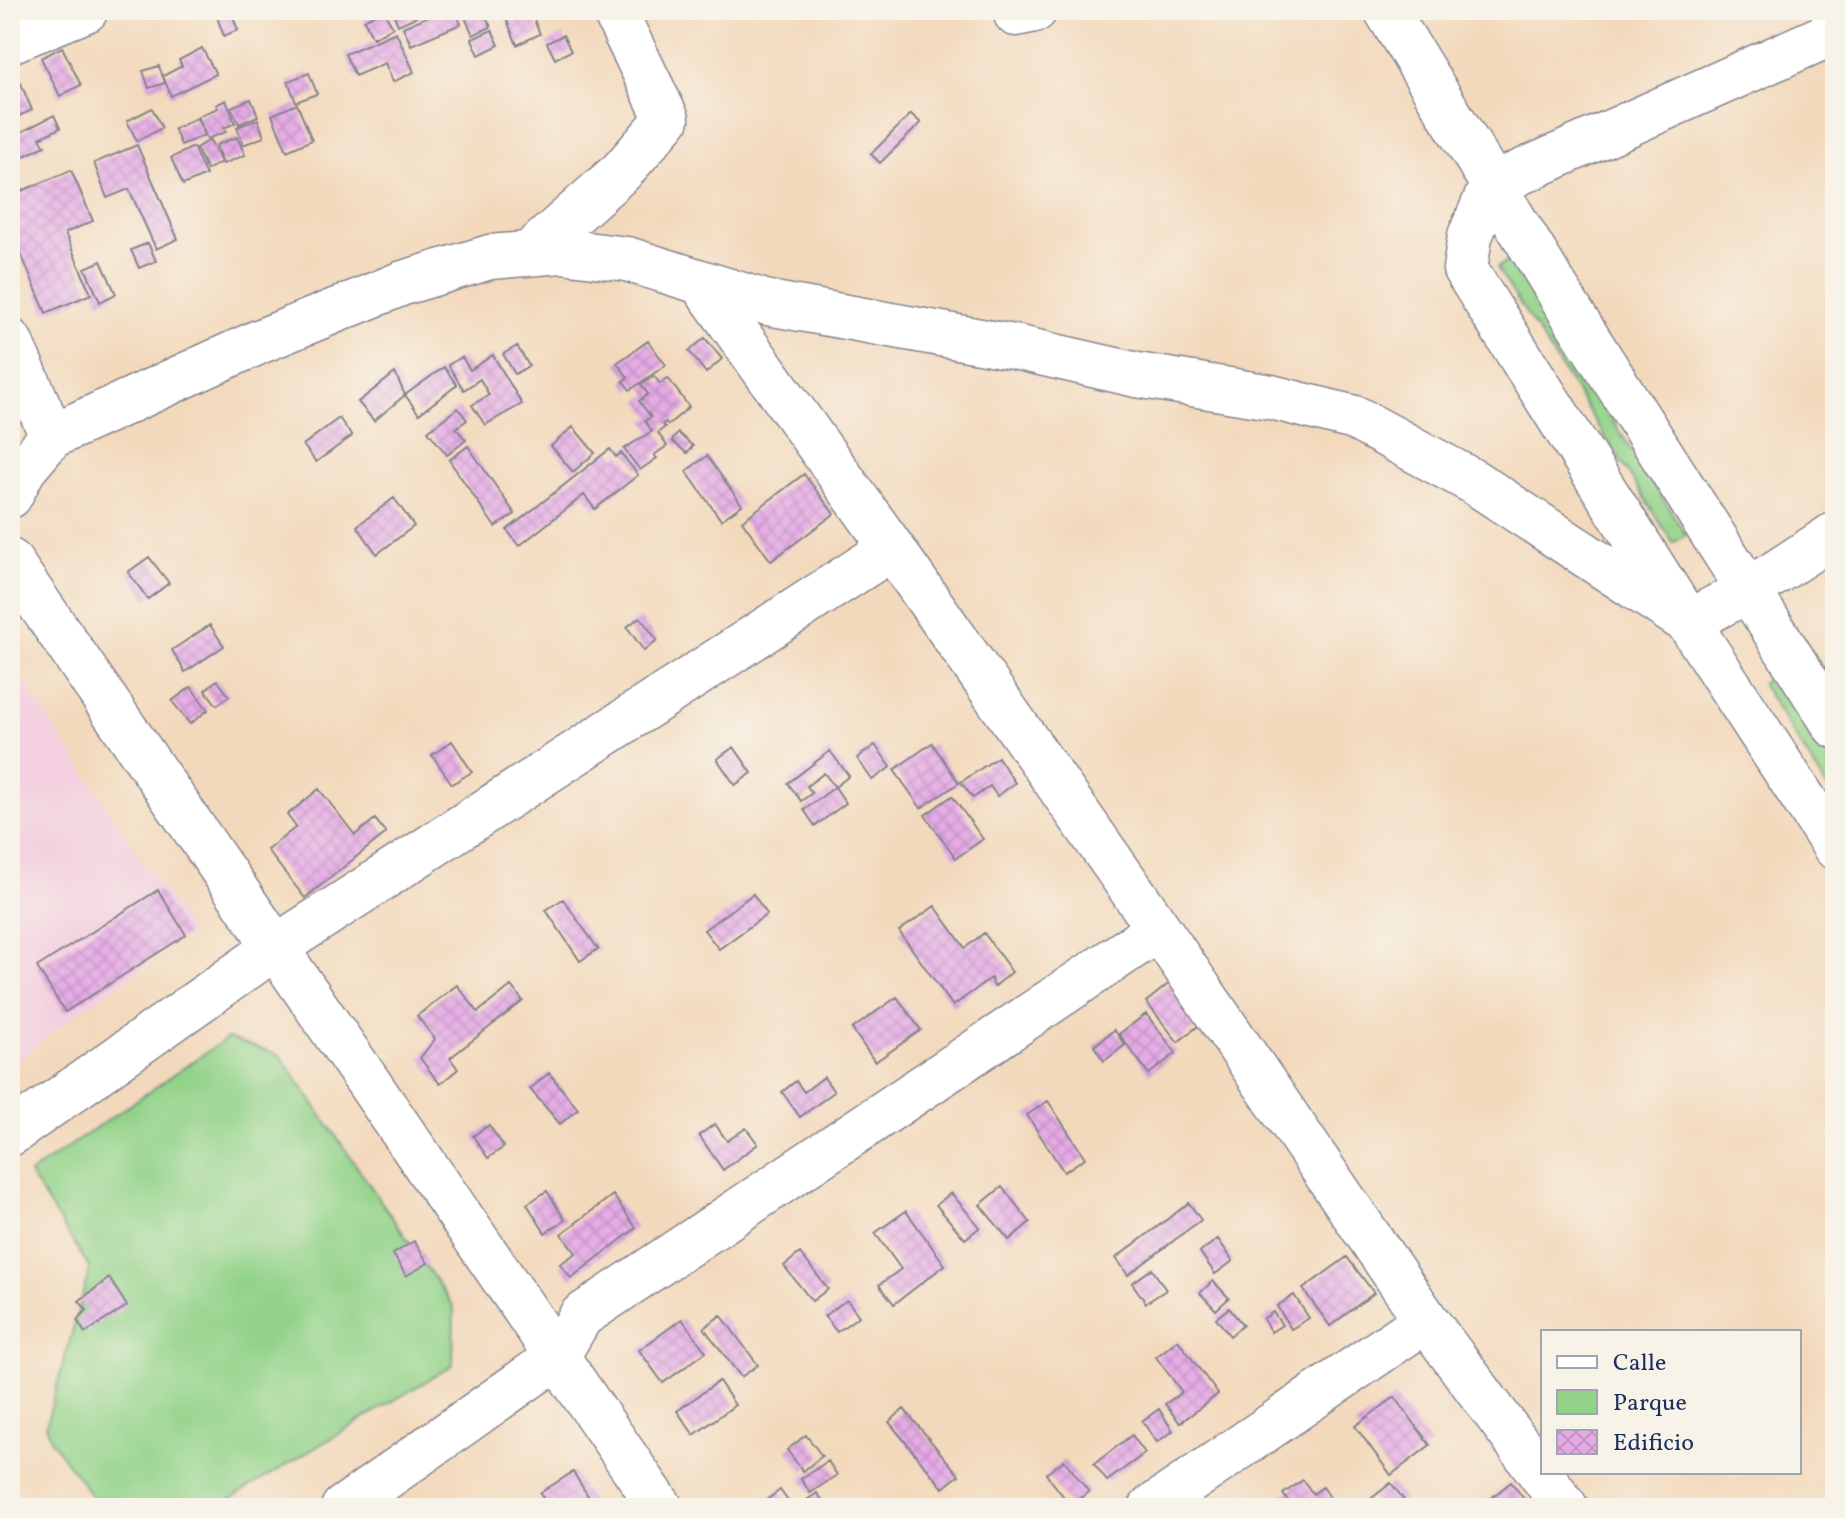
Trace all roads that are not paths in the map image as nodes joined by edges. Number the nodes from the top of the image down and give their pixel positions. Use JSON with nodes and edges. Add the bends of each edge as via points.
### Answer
{"nodes":[{"id":1,"x":86,"y":10,"type":"edge"},
{"id":2,"x":614,"y":10,"type":"edge"},
{"id":3,"x":1386,"y":10,"type":"edge"},
{"id":4,"x":1835,"y":32,"type":"edge"},
{"id":5,"x":10,"y":41,"type":"edge"},
{"id":6,"x":1492,"y":185,"type":"junction"},
{"id":7,"x":530,"y":253,"type":"junction"},
{"id":8,"x":701,"y":282,"type":"junction"},
{"id":9,"x":10,"y":341,"type":"edge"},
{"id":10,"x":52,"y":436,"type":"junction"},
{"id":11,"x":10,"y":496,"type":"edge"},
{"id":12,"x":1835,"y":534,"type":"edge"},
{"id":13,"x":892,"y":548,"type":"junction"},
{"id":14,"x":10,"y":561,"type":"edge"},
{"id":15,"x":1749,"y":590,"type":"junction"},
{"id":16,"x":1688,"y":622,"type":"junction"},
{"id":17,"x":1835,"y":726,"type":"edge"},
{"id":18,"x":1835,"y":847,"type":"edge"},
{"id":19,"x":1159,"y":929,"type":"junction"},
{"id":20,"x":276,"y":947,"type":"junction"},
{"id":21,"x":10,"y":1134,"type":"edge"},
{"id":22,"x":1426,"y":1320,"type":"junction"},
{"id":23,"x":557,"y":1357,"type":"junction"},
{"id":24,"x":343,"y":1508,"type":"edge"},
{"id":25,"x":661,"y":1508,"type":"edge"},
{"id":26,"x":1151,"y":1508,"type":"edge"},
{"id":27,"x":1566,"y":1508,"type":"edge"}],
"edges":[{"from":1,"to":5,"type":"street"},
{"from":2,"to":7,"type":"street","via":[[667,119],[622,171]]},
{"from":3,"to":6,"type":"street"},
{"from":4,"to":6,"type":"street"},
{"from":6,"to":15,"type":"street"},
{"from":6,"to":16,"type":"street","via":[[1470,236],[1465,269]]},
{"from":7,"to":8,"type":"street","via":[[627,259]]},
{"from":7,"to":10,"type":"street","via":[[490,257],[403,283]]},
{"from":8,"to":13,"type":"street"},
{"from":8,"to":16,"type":"street","via":[[768,303],[1271,397],[1355,418],[1474,482]]},
{"from":9,"to":10,"type":"street"},
{"from":10,"to":11,"type":"street","via":[[24,469]]},
{"from":12,"to":15,"type":"street"},
{"from":13,"to":19,"type":"street"},
{"from":13,"to":20,"type":"street"},
{"from":14,"to":20,"type":"street"},
{"from":15,"to":16,"type":"street"},
{"from":15,"to":17,"type":"street"},
{"from":16,"to":18,"type":"street"},
{"from":19,"to":22,"type":"street"},
{"from":19,"to":23,"type":"street","via":[[581,1316]]},
{"from":20,"to":21,"type":"street"},
{"from":20,"to":23,"type":"street"},
{"from":22,"to":26,"type":"street"},
{"from":22,"to":27,"type":"street"},
{"from":23,"to":24,"type":"street"},
{"from":23,"to":25,"type":"street"}]}
